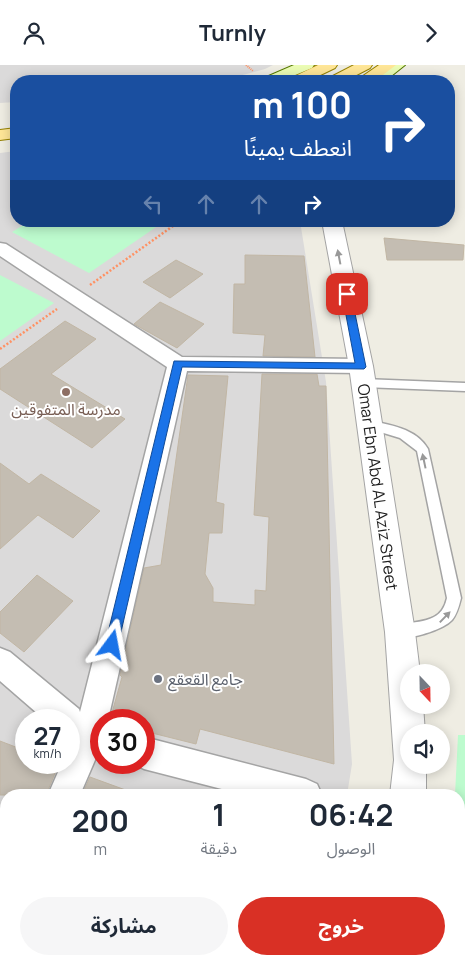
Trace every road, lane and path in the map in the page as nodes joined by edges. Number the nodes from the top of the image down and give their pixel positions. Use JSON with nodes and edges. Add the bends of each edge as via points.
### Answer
{"nodes":[{"id":1,"x":306,"y":65,"type":"edge"},
{"id":2,"x":330,"y":65,"type":"edge"},
{"id":3,"x":365,"y":65,"type":"edge"},
{"id":4,"x":389,"y":65,"type":"edge"},
{"id":5,"x":398,"y":65,"type":"edge"},
{"id":6,"x":283,"y":75,"type":"edge"},
{"id":7,"x":309,"y":75,"type":"edge"},
{"id":8,"x":346,"y":75,"type":"edge"},
{"id":9,"x":374,"y":75,"type":"edge"},
{"id":10,"x":384,"y":75,"type":"edge"},
{"id":11,"x":333,"y":227,"type":"edge"},
{"id":12,"x":0,"y":248,"type":"edge"},
{"id":13,"x":178,"y":364,"type":"junction"},
{"id":14,"x":362,"y":375,"type":"junction"},
{"id":15,"x":465,"y":387,"type":"edge"},
{"id":16,"x":368,"y":424,"type":"junction"},
{"id":17,"x":400,"y":632,"type":"junction"},
{"id":18,"x":0,"y":662,"type":"edge"},
{"id":19,"x":407,"y":724,"type":"edge"},
{"id":20,"x":82,"y":730,"type":"edge"},
{"id":21,"x":155,"y":756,"type":"edge"},
{"id":22,"x":409,"y":774,"type":"edge"},
{"id":23,"x":66,"y":789,"type":"edge"},
{"id":24,"x":283,"y":789,"type":"edge"},
{"id":25,"x":408,"y":789,"type":"edge"}],
"edges":[{"from":1,"to":6,"type":"main road"},
{"from":2,"to":7,"type":"main road"},
{"from":3,"to":8,"type":"main road"},
{"from":4,"to":9,"type":"main road"},
{"from":5,"to":10,"type":"main road"},
{"from":14,"to":11,"type":"street","name":"Omar Ebn Abd AL Aziz Street","one_way":true},
{"from":12,"to":13,"type":"street"},
{"from":13,"to":14,"type":"street"},
{"from":13,"to":20,"type":"street"},
{"from":14,"to":15,"type":"lane"},
{"from":14,"to":16,"type":"street","name":"Omar Ebn Abd AL Aziz Street"},
{"from":16,"to":17,"type":"street","name":"Omar Ebn Abd AL Aziz Street"},
{"from":17,"to":16,"type":"lane","one_way":true,"via":[[439,624],[450,613],[454,598],[422,449],[405,434]]},
{"from":17,"to":19,"type":"street","name":"Omar Ebn Abd AL Aziz Street"},
{"from":18,"to":20,"type":"street"},
{"from":20,"to":23,"type":"street"},
{"from":21,"to":24,"type":"street"},
{"from":22,"to":25,"type":"street"}]}
